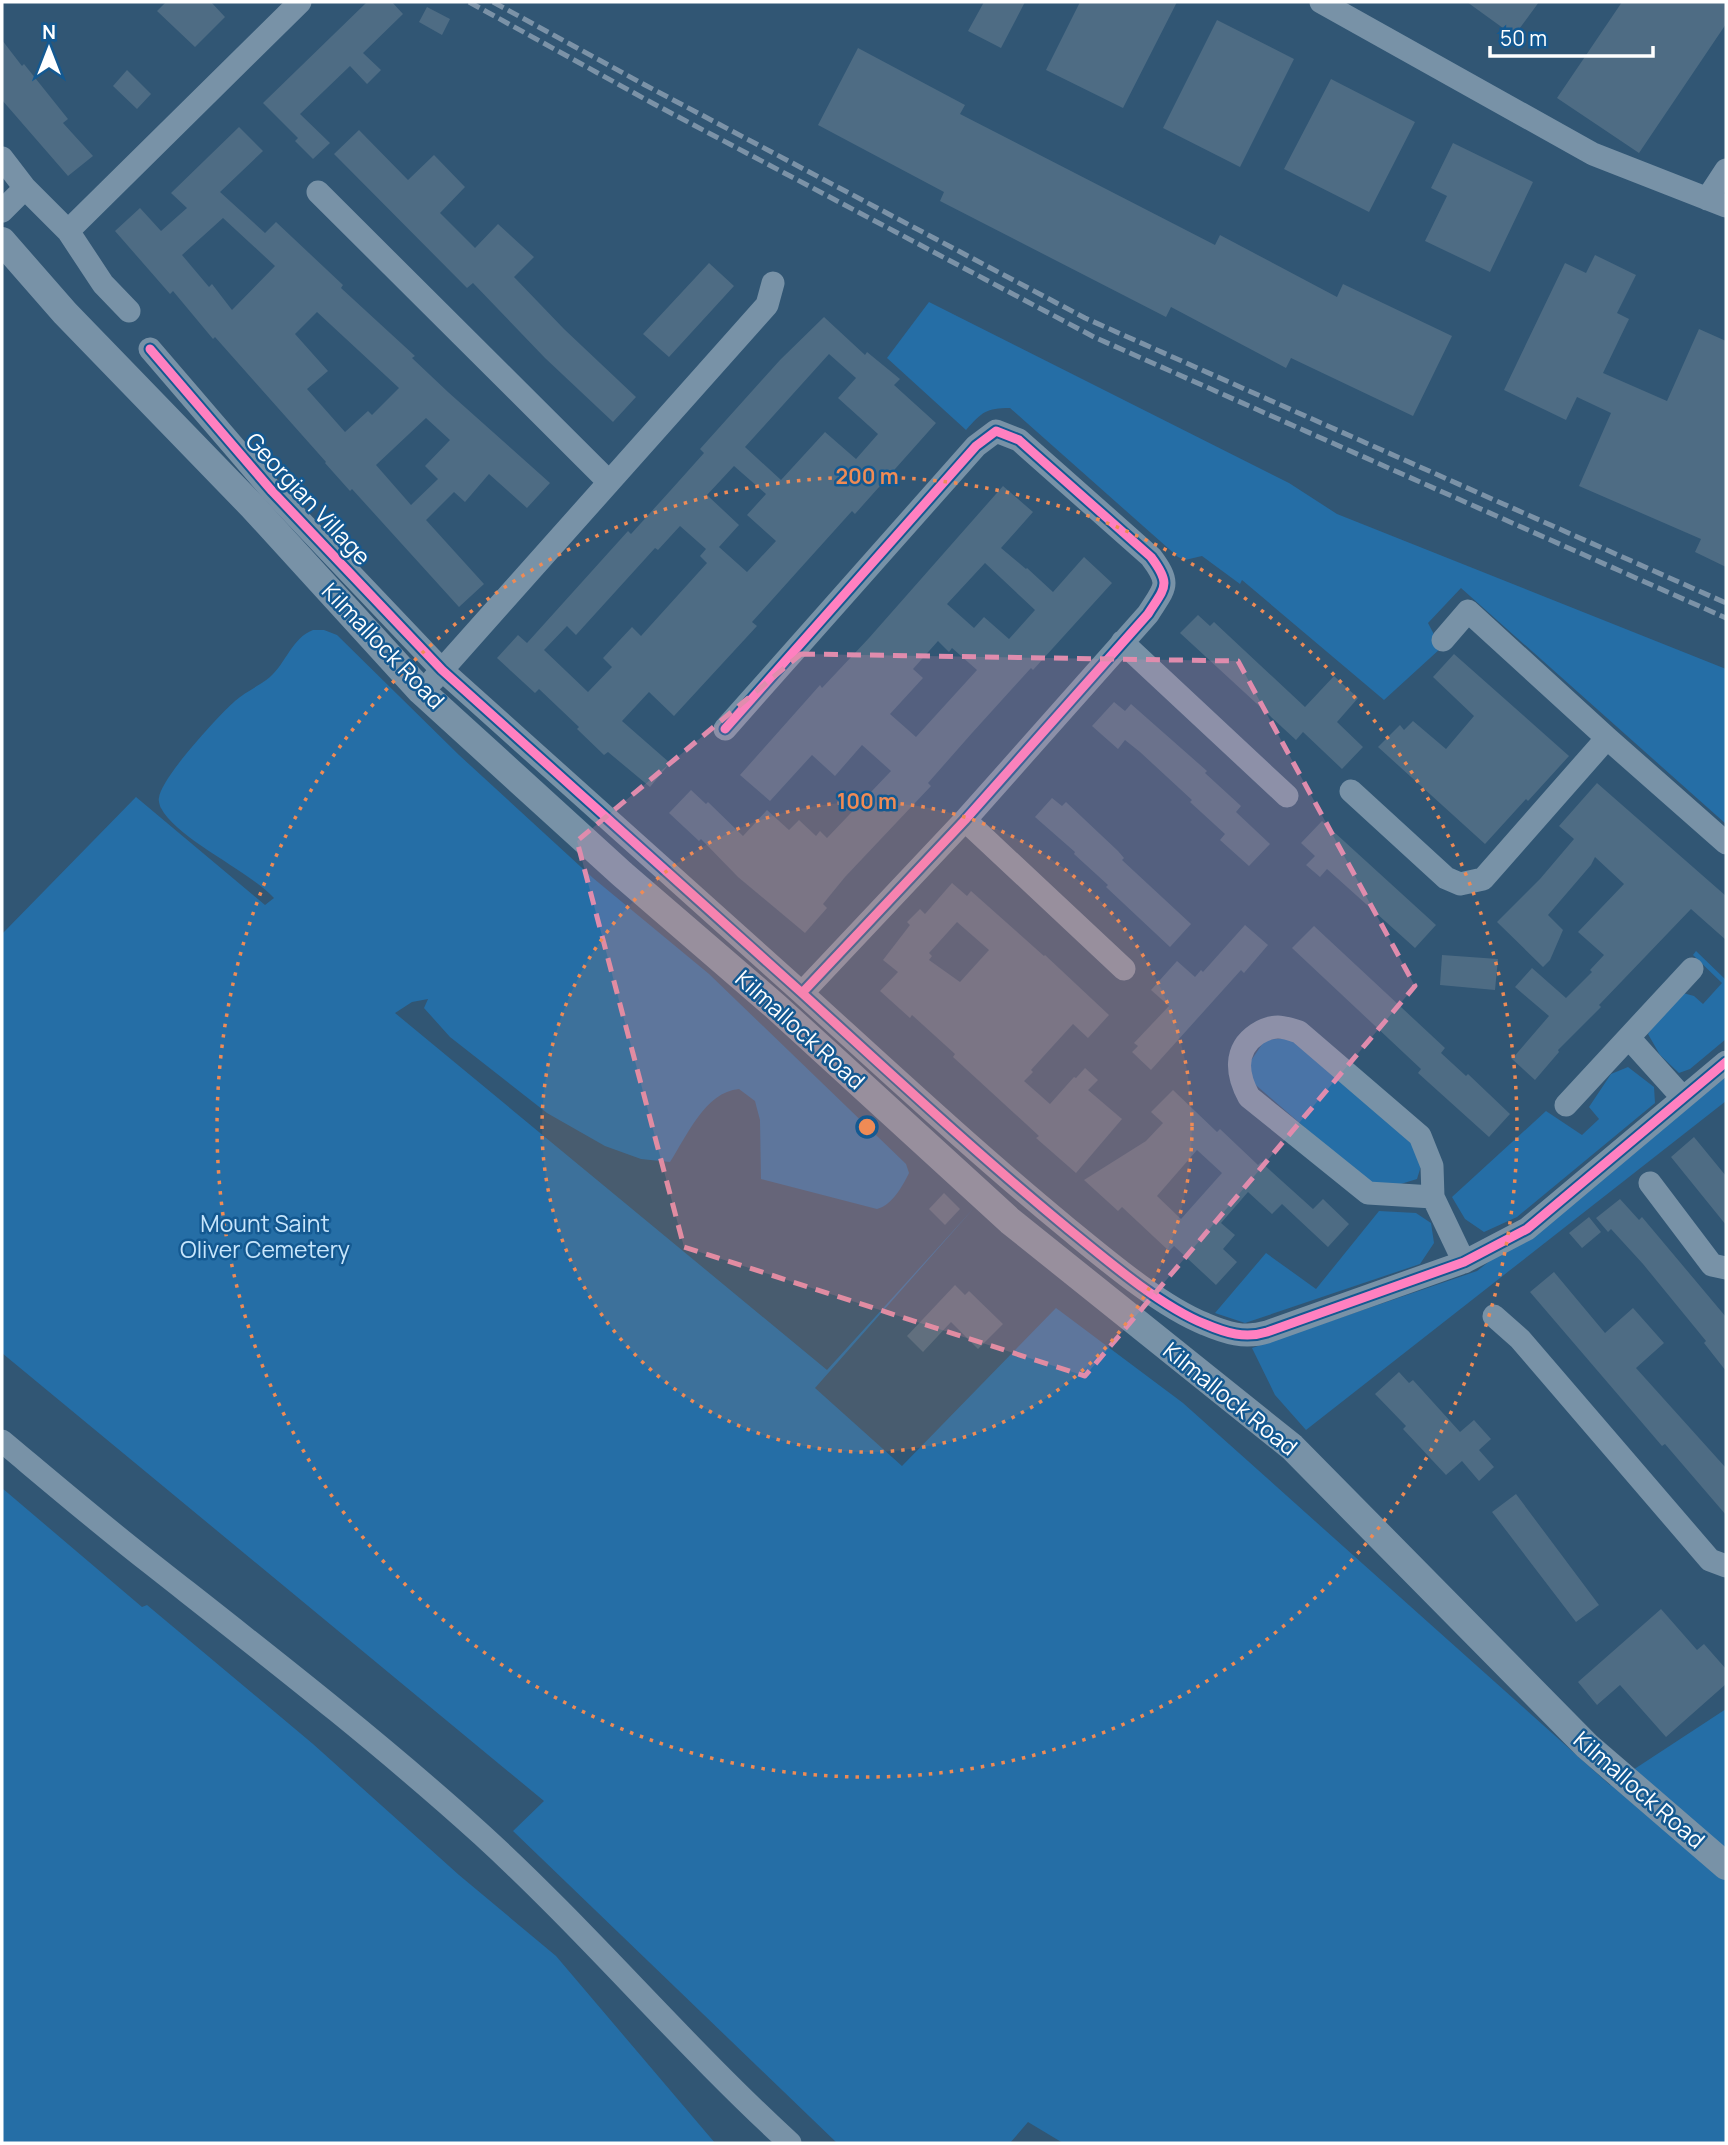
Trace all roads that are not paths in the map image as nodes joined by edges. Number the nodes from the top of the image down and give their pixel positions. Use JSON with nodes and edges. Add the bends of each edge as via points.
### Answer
{"nodes":[{"id":1,"x":300,"y":2,"type":"edge"},
{"id":2,"x":1321,"y":2,"type":"edge"},
{"id":3,"x":2,"y":159,"type":"edge"},
{"id":4,"x":1726,"y":170,"type":"edge"},
{"id":5,"x":25,"y":188,"type":"junction"},
{"id":6,"x":318,"y":192,"type":"dead end"},
{"id":7,"x":1717,"y":202,"type":"edge"},
{"id":8,"x":2,"y":211,"type":"edge"},
{"id":9,"x":68,"y":231,"type":"junction"},
{"id":10,"x":2,"y":241,"type":"edge"},
{"id":11,"x":773,"y":283,"type":"dead end"},
{"id":12,"x":129,"y":310,"type":"dead end"},
{"id":13,"x":150,"y":349,"type":"dead end"},
{"id":14,"x":609,"y":482,"type":"junction"},
{"id":15,"x":263,"y":499,"type":"junction"},
{"id":16,"x":1443,"y":640,"type":"dead end"},
{"id":17,"x":1122,"y":642,"type":"junction"},
{"id":18,"x":442,"y":670,"type":"junction"},
{"id":19,"x":421,"y":691,"type":"junction"},
{"id":20,"x":725,"y":729,"type":"dead end"},
{"id":21,"x":1607,"y":738,"type":"junction"},
{"id":22,"x":1351,"y":790,"type":"dead end"},
{"id":23,"x":1287,"y":796,"type":"dead end"},
{"id":24,"x":605,"y":818,"type":"junction"},
{"id":25,"x":965,"y":820,"type":"junction"},
{"id":26,"x":586,"y":841,"type":"junction"},
{"id":27,"x":1726,"y":843,"type":"edge"},
{"id":28,"x":1124,"y":969,"type":"dead end"},
{"id":29,"x":1692,"y":969,"type":"dead end"},
{"id":30,"x":802,"y":993,"type":"junction"},
{"id":31,"x":1629,"y":1038,"type":"junction"},
{"id":32,"x":1726,"y":1062,"type":"edge"},
{"id":33,"x":1683,"y":1098,"type":"junction"},
{"id":34,"x":1566,"y":1105,"type":"dead end"},
{"id":35,"x":911,"y":1112,"type":"junction"},
{"id":36,"x":1650,"y":1183,"type":"dead end"},
{"id":37,"x":1433,"y":1197,"type":"junction"},
{"id":38,"x":1464,"y":1262,"type":"junction"},
{"id":39,"x":1726,"y":1268,"type":"edge"},
{"id":40,"x":1494,"y":1316,"type":"dead end"},
{"id":41,"x":2,"y":1441,"type":"edge"},
{"id":42,"x":1726,"y":1566,"type":"edge"},
{"id":43,"x":1726,"y":1866,"type":"edge"},
{"id":44,"x":790,"y":2143,"type":"edge"}],
"edges":[{"from":1,"to":9,"type":"street"},
{"from":2,"to":7,"type":"street","via":[[1593,154]]},
{"from":3,"to":5,"type":"street"},
{"from":4,"to":7,"type":"street"},
{"from":5,"to":8,"type":"street"},
{"from":5,"to":9,"type":"street"},
{"from":6,"to":14,"type":"street"},
{"from":9,"to":12,"type":"street","via":[[103,285]]},
{"from":10,"to":15,"type":"main road","name":"Kilmallock Road","via":[[65,313]]},
{"from":11,"to":14,"type":"street","via":[[767,305]]},
{"from":13,"to":15,"type":"street","name":"Georgian Village"},
{"from":14,"to":18,"type":"street"},
{"from":15,"to":18,"type":"street","name":"Georgian Village"},
{"from":15,"to":19,"type":"main road","name":"Kilmallock Road"},
{"from":16,"to":21,"type":"street","via":[[1468,611]]},
{"from":17,"to":20,"type":"street","via":[[1164,589],[1164,575],[1151,557],[1019,440],[996,431],[976,446]]},
{"from":17,"to":23,"type":"street"},
{"from":17,"to":25,"type":"street"},
{"from":18,"to":19,"type":"street"},
{"from":18,"to":24,"type":"street","name":"Georgian Village"},
{"from":19,"to":26,"type":"main road","name":"Kilmallock Road"},
{"from":21,"to":22,"type":"street","via":[[1483,880],[1472,883],[1446,878]]},
{"from":21,"to":27,"type":"street"},
{"from":24,"to":26,"type":"street"},
{"from":24,"to":30,"type":"street","name":"Georgian Village"},
{"from":25,"to":28,"type":"street"},
{"from":25,"to":30,"type":"street"},
{"from":26,"to":35,"type":"main road","name":"Kilmallock Road","via":[[775,1006]]},
{"from":29,"to":31,"type":"street"},
{"from":30,"to":35,"type":"street","name":"Georgian Village"},
{"from":31,"to":33,"type":"street"},
{"from":31,"to":34,"type":"street"},
{"from":32,"to":33,"type":"street","name":"Georgian Village"},
{"from":33,"to":38,"type":"street","name":"Georgian Village","via":[[1527,1229]]},
{"from":35,"to":38,"type":"street","name":"Georgian Village","via":[[1006,1177],[1099,1254],[1174,1307],[1240,1336],[1267,1332]]},
{"from":35,"to":43,"type":"main road","name":"Kilmallock Road","via":[[1055,1258],[1292,1447],[1587,1746]]},
{"from":36,"to":39,"type":"street","via":[[1712,1265]]},
{"from":37,"to":37,"type":"street","via":[[1432,1166],[1420,1136],[1299,1032],[1278,1027],[1248,1040],[1239,1058],[1242,1085],[1249,1097],[1368,1193]]},
{"from":37,"to":38,"type":"street"},
{"from":40,"to":42,"type":"street","via":[[1520,1339],[1710,1559]]},
{"from":41,"to":44,"type":"street","via":[[481,1834]]}]}
